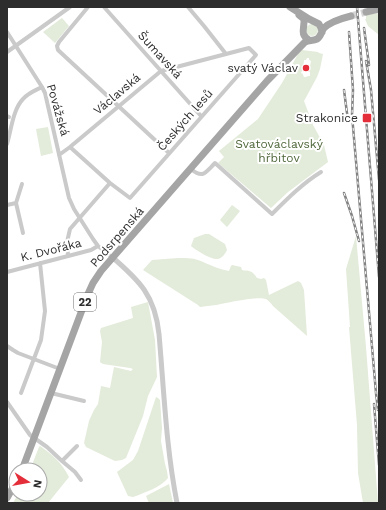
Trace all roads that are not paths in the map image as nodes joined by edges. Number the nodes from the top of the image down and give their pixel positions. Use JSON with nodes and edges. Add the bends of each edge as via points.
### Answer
{"nodes":[{"id":1,"x":70,"y":7,"type":"edge"},
{"id":2,"x":88,"y":7,"type":"edge"},
{"id":3,"x":104,"y":7,"type":"edge"},
{"id":4,"x":188,"y":7,"type":"edge"},
{"id":5,"x":292,"y":9,"type":"edge"},
{"id":6,"x":366,"y":9,"type":"tunnel mouth"},
{"id":7,"x":379,"y":9,"type":"edge"},
{"id":8,"x":316,"y":23,"type":"junction"},
{"id":9,"x":304,"y":26,"type":"junction"},
{"id":10,"x":7,"y":32,"type":"edge"},
{"id":11,"x":322,"y":32,"type":"junction"},
{"id":12,"x":306,"y":37,"type":"junction"},
{"id":13,"x":16,"y":46,"type":"junction"},
{"id":14,"x":7,"y":52,"type":"edge"},
{"id":15,"x":226,"y":54,"type":"junction"},
{"id":16,"x":256,"y":55,"type":"joint"},
{"id":17,"x":161,"y":70,"type":"junction"},
{"id":18,"x":42,"y":87,"type":"junction"},
{"id":19,"x":118,"y":106,"type":"junction"},
{"id":20,"x":202,"y":116,"type":"junction"},
{"id":21,"x":7,"y":144,"type":"edge"},
{"id":22,"x":70,"y":147,"type":"junction"},
{"id":23,"x":169,"y":153,"type":"junction"},
{"id":24,"x":59,"y":155,"type":"junction"},
{"id":25,"x":191,"y":169,"type":"junction"},
{"id":26,"x":321,"y":172,"type":"dead end"},
{"id":27,"x":110,"y":183,"type":"junction"},
{"id":28,"x":22,"y":184,"type":"dead end"},
{"id":29,"x":16,"y":203,"type":"junction"},
{"id":30,"x":7,"y":205,"type":"edge"},
{"id":31,"x":79,"y":218,"type":"junction"},
{"id":32,"x":22,"y":233,"type":"dead end"},
{"id":33,"x":98,"y":246,"type":"junction"},
{"id":34,"x":68,"y":256,"type":"junction"},
{"id":35,"x":112,"y":257,"type":"junction"},
{"id":36,"x":40,"y":263,"type":"junction"},
{"id":37,"x":7,"y":272,"type":"edge"},
{"id":38,"x":7,"y":346,"type":"edge"},
{"id":39,"x":34,"y":359,"type":"junction"},
{"id":40,"x":60,"y":369,"type":"junction"},
{"id":41,"x":21,"y":392,"type":"dead end"},
{"id":42,"x":51,"y":393,"type":"junction"},
{"id":43,"x":84,"y":401,"type":"dead end"},
{"id":44,"x":7,"y":402,"type":"edge"},
{"id":45,"x":34,"y":438,"type":"junction"},
{"id":46,"x":77,"y":446,"type":"dead end"},
{"id":47,"x":62,"y":461,"type":"junction"},
{"id":48,"x":25,"y":462,"type":"edge"},
{"id":49,"x":81,"y":480,"type":"dead end"},
{"id":50,"x":177,"y":503,"type":"edge"}],
"edges":[{"from":1,"to":13,"type":"street"},
{"from":2,"to":19,"type":"street","via":[[59,42],[58,50]]},
{"from":3,"to":17,"type":"street","name":"Šumavská"},
{"from":4,"to":15,"type":"street"},
{"from":5,"to":8,"type":"main road"},
{"from":5,"to":9,"type":"main road","via":[[304,19]]},
{"from":6,"to":7,"type":"main road"},
{"from":8,"to":9,"type":"main road","name":"Podsrpenská","via":[[308,22]]},
{"from":8,"to":11,"type":"main road"},
{"from":8,"to":11,"type":"main road","name":"Podsrpenská","via":[[322,24],[351,13],[328,25]]},
{"from":9,"to":12,"type":"main road"},
{"from":10,"to":13,"type":"street","name":"Povážská"},
{"from":11,"to":12,"type":"main road","name":"Podsrpenská","via":[[315,40]]},
{"from":12,"to":25,"type":"main road","name":"Podsrpenská","number":"22","via":[[305,42]]},
{"from":13,"to":14,"type":"street"},
{"from":13,"to":18,"type":"street","name":"Povážská"},
{"from":15,"to":16,"type":"street","name":"Václavská","via":[[249,48]]},
{"from":15,"to":17,"type":"street","name":"Václavská"},
{"from":16,"to":20,"type":"street","name":"Českých lesů"},
{"from":17,"to":19,"type":"street","name":"Václavská"},
{"from":17,"to":20,"type":"street","name":"Šumavská"},
{"from":18,"to":21,"type":"street","via":[[28,94],[20,102]]},
{"from":18,"to":24,"type":"street","name":"Povážská"},
{"from":19,"to":22,"type":"street","name":"Václavská"},
{"from":19,"to":23,"type":"street"},
{"from":20,"to":23,"type":"street","name":"Českých lesů"},
{"from":22,"to":24,"type":"street","name":"Václavská"},
{"from":22,"to":27,"type":"street"},
{"from":23,"to":27,"type":"street","name":"Českých lesů","via":[[130,198]]},
{"from":24,"to":31,"type":"street","via":[[69,198]]},
{"from":25,"to":26,"type":"street","via":[[202,175],[215,163],[272,214],[305,183]]},
{"from":25,"to":35,"type":"main road","name":"Podsrpenská","number":"22"},
{"from":27,"to":31,"type":"street"},
{"from":28,"to":29,"type":"street"},
{"from":29,"to":30,"type":"street"},
{"from":29,"to":32,"type":"street"},
{"from":31,"to":33,"type":"street"},
{"from":31,"to":34,"type":"street","via":[[70,229],[67,242]]},
{"from":33,"to":34,"type":"street","name":"K. Dvořáka"},
{"from":33,"to":35,"type":"street"},
{"from":34,"to":36,"type":"street","name":"K. Dvořáka"},
{"from":35,"to":40,"type":"main road","name":"Podsrpenská","number":"22","via":[[91,288]]},
{"from":35,"to":50,"type":"street","via":[[142,286],[153,304],[157,317],[168,446]]},
{"from":36,"to":37,"type":"street","name":"K. Dvořáka"},
{"from":36,"to":39,"type":"street","via":[[45,311],[41,340]]},
{"from":38,"to":39,"type":"street"},
{"from":39,"to":40,"type":"street"},
{"from":39,"to":41,"type":"street"},
{"from":40,"to":42,"type":"main road","name":"Podsrpenská","number":"22"},
{"from":42,"to":43,"type":"street"},
{"from":42,"to":45,"type":"main road","name":"Podsrpenská","number":"22"},
{"from":44,"to":45,"type":"street"},
{"from":45,"to":47,"type":"street"},
{"from":45,"to":48,"type":"main road","number":"22"},
{"from":46,"to":47,"type":"street"},
{"from":47,"to":49,"type":"street"}]}
